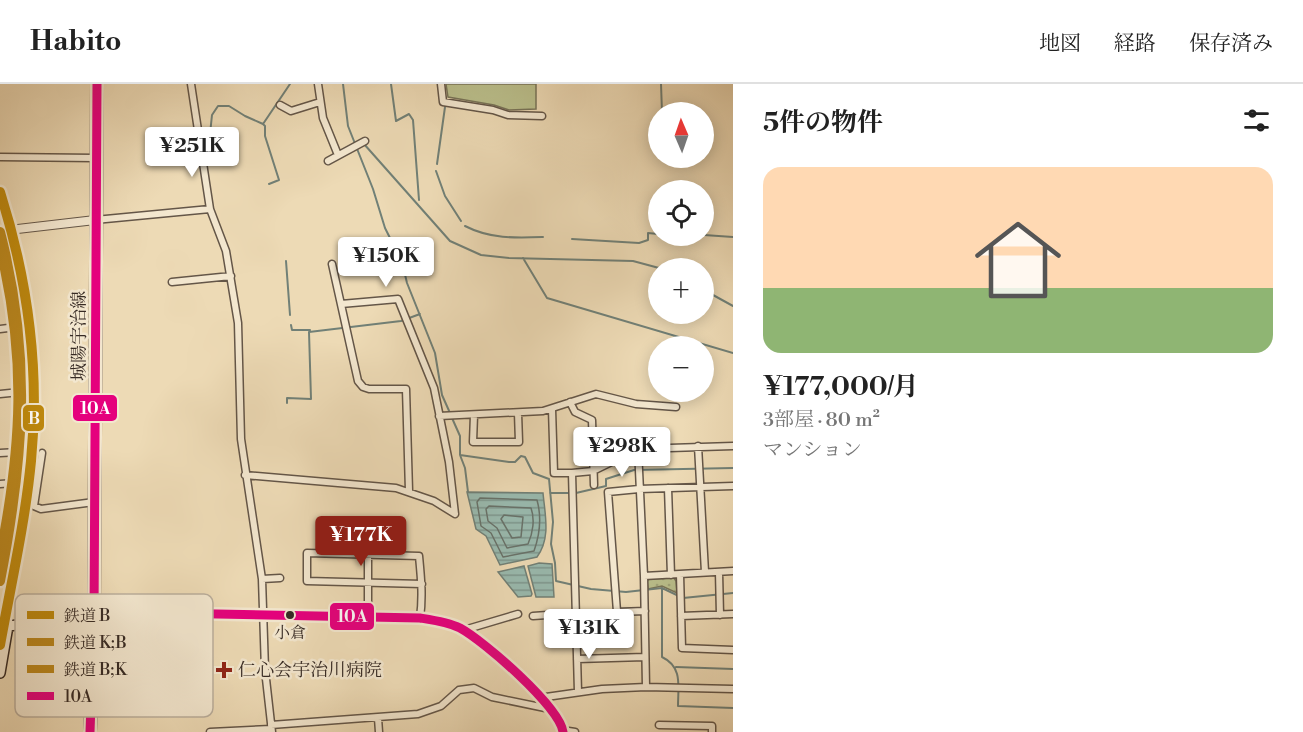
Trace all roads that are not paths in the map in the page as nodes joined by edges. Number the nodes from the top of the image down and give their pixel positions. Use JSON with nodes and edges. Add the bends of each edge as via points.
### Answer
{"nodes":[{"id":1,"x":97,"y":84,"type":"edge"},
{"id":2,"x":191,"y":84,"type":"edge"},
{"id":3,"x":318,"y":84,"type":"edge"},
{"id":4,"x":441,"y":84,"type":"edge"},
{"id":5,"x":320,"y":102,"type":"junction"},
{"id":6,"x":280,"y":105,"type":"dead end"},
{"id":7,"x":542,"y":116,"type":"dead end"},
{"id":8,"x":365,"y":141,"type":"dead end"},
{"id":9,"x":338,"y":155,"type":"junction"},
{"id":10,"x":0,"y":157,"type":"edge"},
{"id":11,"x":96,"y":158,"type":"junction"},
{"id":12,"x":328,"y":161,"type":"dead end"},
{"id":13,"x":210,"y":209,"type":"junction"},
{"id":14,"x":95,"y":220,"type":"junction"},
{"id":15,"x":0,"y":231,"type":"edge"},
{"id":16,"x":0,"y":237,"type":"edge"},
{"id":17,"x":332,"y":264,"type":"dead end"},
{"id":18,"x":231,"y":276,"type":"junction"},
{"id":19,"x":172,"y":282,"type":"dead end"},
{"id":20,"x":341,"y":304,"type":"junction"},
{"id":21,"x":16,"y":327,"type":"junction"},
{"id":22,"x":0,"y":329,"type":"edge"},
{"id":23,"x":20,"y":392,"type":"junction"},
{"id":24,"x":0,"y":394,"type":"edge"},
{"id":25,"x":570,"y":402,"type":"junction"},
{"id":26,"x":676,"y":407,"type":"dead end"},
{"id":27,"x":552,"y":409,"type":"junction"},
{"id":28,"x":519,"y":413,"type":"junction"},
{"id":29,"x":474,"y":415,"type":"junction"},
{"id":30,"x":439,"y":416,"type":"junction"},
{"id":31,"x":698,"y":446,"type":"junction"},
{"id":32,"x":733,"y":446,"type":"edge"},
{"id":33,"x":638,"y":449,"type":"junction"},
{"id":34,"x":18,"y":452,"type":"junction"},
{"id":35,"x":0,"y":453,"type":"edge"},
{"id":36,"x":42,"y":453,"type":"dead end"},
{"id":37,"x":593,"y":471,"type":"junction"},
{"id":38,"x":572,"y":473,"type":"junction"},
{"id":39,"x":245,"y":475,"type":"junction"},
{"id":40,"x":14,"y":483,"type":"junction"},
{"id":41,"x":0,"y":484,"type":"edge"},
{"id":42,"x":594,"y":485,"type":"dead end"},
{"id":43,"x":733,"y":486,"type":"edge"},
{"id":44,"x":700,"y":487,"type":"junction"},
{"id":45,"x":668,"y":488,"type":"junction"},
{"id":46,"x":639,"y":489,"type":"junction"},
{"id":47,"x":409,"y":491,"type":"junction"},
{"id":48,"x":94,"y":502,"type":"junction"},
{"id":49,"x":0,"y":537,"type":"edge"},
{"id":50,"x":368,"y":555,"type":"junction"},
{"id":51,"x":733,"y":571,"type":"edge"},
{"id":52,"x":705,"y":572,"type":"junction"},
{"id":53,"x":719,"y":572,"type":"junction"},
{"id":54,"x":680,"y":574,"type":"junction"},
{"id":55,"x":671,"y":575,"type":"junction"},
{"id":56,"x":644,"y":576,"type":"junction"},
{"id":57,"x":280,"y":578,"type":"dead end"},
{"id":58,"x":261,"y":579,"type":"junction"},
{"id":59,"x":368,"y":583,"type":"junction"},
{"id":60,"x":422,"y":584,"type":"junction"},
{"id":61,"x":94,"y":594,"type":"edge"},
{"id":62,"x":617,"y":612,"type":"junction"},
{"id":63,"x":645,"y":612,"type":"junction"},
{"id":64,"x":576,"y":613,"type":"junction"},
{"id":65,"x":213,"y":614,"type":"edge"},
{"id":66,"x":518,"y":614,"type":"dead end"},
{"id":67,"x":733,"y":614,"type":"edge"},
{"id":68,"x":263,"y":615,"type":"junction"},
{"id":69,"x":720,"y":615,"type":"junction"},
{"id":70,"x":533,"y":616,"type":"dead end"},
{"id":71,"x":681,"y":616,"type":"junction"},
{"id":72,"x":368,"y":617,"type":"junction"},
{"id":73,"x":420,"y":618,"type":"junction"},
{"id":74,"x":4,"y":626,"type":"edge"},
{"id":75,"x":577,"y":627,"type":"junction"},
{"id":76,"x":464,"y":630,"type":"junction"},
{"id":77,"x":733,"y":650,"type":"edge"},
{"id":78,"x":645,"y":657,"type":"junction"},
{"id":79,"x":577,"y":658,"type":"junction"},
{"id":80,"x":0,"y":673,"type":"edge"},
{"id":81,"x":646,"y":687,"type":"junction"},
{"id":82,"x":733,"y":689,"type":"edge"},
{"id":83,"x":578,"y":692,"type":"junction"},
{"id":84,"x":542,"y":701,"type":"junction"},
{"id":85,"x":550,"y":709,"type":"junction"},
{"id":86,"x":91,"y":717,"type":"edge"},
{"id":87,"x":378,"y":718,"type":"junction"},
{"id":88,"x":659,"y":725,"type":"dead end"},
{"id":89,"x":271,"y":729,"type":"edge"},
{"id":90,"x":673,"y":729,"type":"edge"},
{"id":91,"x":563,"y":731,"type":"edge"},
{"id":92,"x":90,"y":732,"type":"edge"},
{"id":93,"x":210,"y":732,"type":"edge"},
{"id":94,"x":228,"y":732,"type":"edge"},
{"id":95,"x":379,"y":732,"type":"edge"},
{"id":96,"x":575,"y":732,"type":"edge"},
{"id":97,"x":712,"y":732,"type":"edge"}],
"edges":[{"from":1,"to":11,"type":"main road","name":"城陽宇治線"},
{"from":2,"to":13,"type":"street"},
{"from":3,"to":5,"type":"street"},
{"from":4,"to":7,"type":"street","via":[[443,102],[508,115]]},
{"from":5,"to":6,"type":"street","via":[[291,111]]},
{"from":5,"to":9,"type":"street"},
{"from":8,"to":9,"type":"street"},
{"from":9,"to":12,"type":"street"},
{"from":10,"to":11,"type":"street"},
{"from":11,"to":14,"type":"main road","name":"城陽宇治線"},
{"from":13,"to":14,"type":"street"},
{"from":13,"to":18,"type":"street"},
{"from":14,"to":15,"type":"street"},
{"from":14,"to":48,"type":"main road","name":"城陽宇治線"},
{"from":16,"to":21,"type":"street"},
{"from":17,"to":20,"type":"street"},
{"from":18,"to":19,"type":"street"},
{"from":18,"to":39,"type":"street","via":[[238,323]]},
{"from":20,"to":30,"type":"street","via":[[398,298],[434,388]]},
{"from":20,"to":47,"type":"street","via":[[358,381],[369,389],[406,389]]},
{"from":21,"to":22,"type":"street"},
{"from":21,"to":23,"type":"street"},
{"from":23,"to":24,"type":"street"},
{"from":23,"to":34,"type":"street"},
{"from":25,"to":26,"type":"street","via":[[596,394],[636,404]]},
{"from":25,"to":27,"type":"street"},
{"from":25,"to":37,"type":"street","via":[[575,412],[592,420]]},
{"from":27,"to":28,"type":"street"},
{"from":27,"to":38,"type":"street","via":[[554,473]]},
{"from":28,"to":29,"type":"street"},
{"from":28,"to":29,"type":"street","via":[[519,442],[473,442]]},
{"from":29,"to":30,"type":"street"},
{"from":30,"to":47,"type":"street","via":[[455,514]]},
{"from":31,"to":32,"type":"street"},
{"from":31,"to":33,"type":"street"},
{"from":31,"to":44,"type":"street"},
{"from":33,"to":37,"type":"street"},
{"from":33,"to":46,"type":"street"},
{"from":34,"to":35,"type":"street"},
{"from":34,"to":40,"type":"street"},
{"from":36,"to":48,"type":"street","via":[[34,506],[41,509]]},
{"from":37,"to":38,"type":"street"},
{"from":37,"to":42,"type":"street"},
{"from":38,"to":64,"type":"street"},
{"from":39,"to":47,"type":"street"},
{"from":39,"to":58,"type":"street"},
{"from":40,"to":41,"type":"street"},
{"from":40,"to":49,"type":"street","via":[[11,509]]},
{"from":43,"to":44,"type":"street"},
{"from":44,"to":45,"type":"street"},
{"from":44,"to":52,"type":"street"},
{"from":45,"to":46,"type":"street"},
{"from":45,"to":55,"type":"street"},
{"from":46,"to":56,"type":"street"},
{"from":46,"to":62,"type":"street","via":[[608,492]]},
{"from":48,"to":61,"type":"main road","name":"城陽宇治線"},
{"from":50,"to":59,"type":"street"},
{"from":50,"to":59,"type":"street","via":[[307,553],[307,582]]},
{"from":50,"to":60,"type":"street","via":[[419,556]]},
{"from":51,"to":53,"type":"street"},
{"from":52,"to":53,"type":"street"},
{"from":52,"to":54,"type":"street"},
{"from":53,"to":69,"type":"street"},
{"from":54,"to":55,"type":"street"},
{"from":54,"to":71,"type":"street"},
{"from":55,"to":56,"type":"street"},
{"from":56,"to":63,"type":"street"},
{"from":57,"to":58,"type":"street"},
{"from":58,"to":68,"type":"street"},
{"from":59,"to":60,"type":"street"},
{"from":59,"to":72,"type":"street"},
{"from":60,"to":73,"type":"street"},
{"from":62,"to":63,"type":"street"},
{"from":62,"to":75,"type":"street","via":[[618,625]]},
{"from":63,"to":78,"type":"street"},
{"from":64,"to":70,"type":"street"},
{"from":64,"to":75,"type":"street"},
{"from":65,"to":68,"type":"street"},
{"from":66,"to":76,"type":"street"},
{"from":67,"to":69,"type":"street"},
{"from":68,"to":72,"type":"street"},
{"from":68,"to":89,"type":"street"},
{"from":69,"to":71,"type":"street"},
{"from":71,"to":77,"type":"street","via":[[682,648]]},
{"from":72,"to":73,"type":"street"},
{"from":73,"to":76,"type":"street"},
{"from":74,"to":80,"type":"main road"},
{"from":75,"to":79,"type":"street"},
{"from":76,"to":84,"type":"street"},
{"from":78,"to":79,"type":"street"},
{"from":78,"to":81,"type":"street"},
{"from":79,"to":83,"type":"street"},
{"from":81,"to":82,"type":"street"},
{"from":81,"to":83,"type":"street"},
{"from":83,"to":84,"type":"street"},
{"from":84,"to":85,"type":"street"},
{"from":85,"to":87,"type":"street","via":[[492,697],[474,688],[459,690],[441,706],[418,714]]},
{"from":85,"to":91,"type":"street","via":[[562,723]]},
{"from":86,"to":92,"type":"main road","name":"城陽宇治線"},
{"from":87,"to":89,"type":"street"},
{"from":87,"to":95,"type":"street"},
{"from":88,"to":90,"type":"street"},
{"from":89,"to":94,"type":"street"},
{"from":90,"to":97,"type":"street","via":[[712,726]]},
{"from":91,"to":96,"type":"street"},
{"from":93,"to":94,"type":"street"}]}
